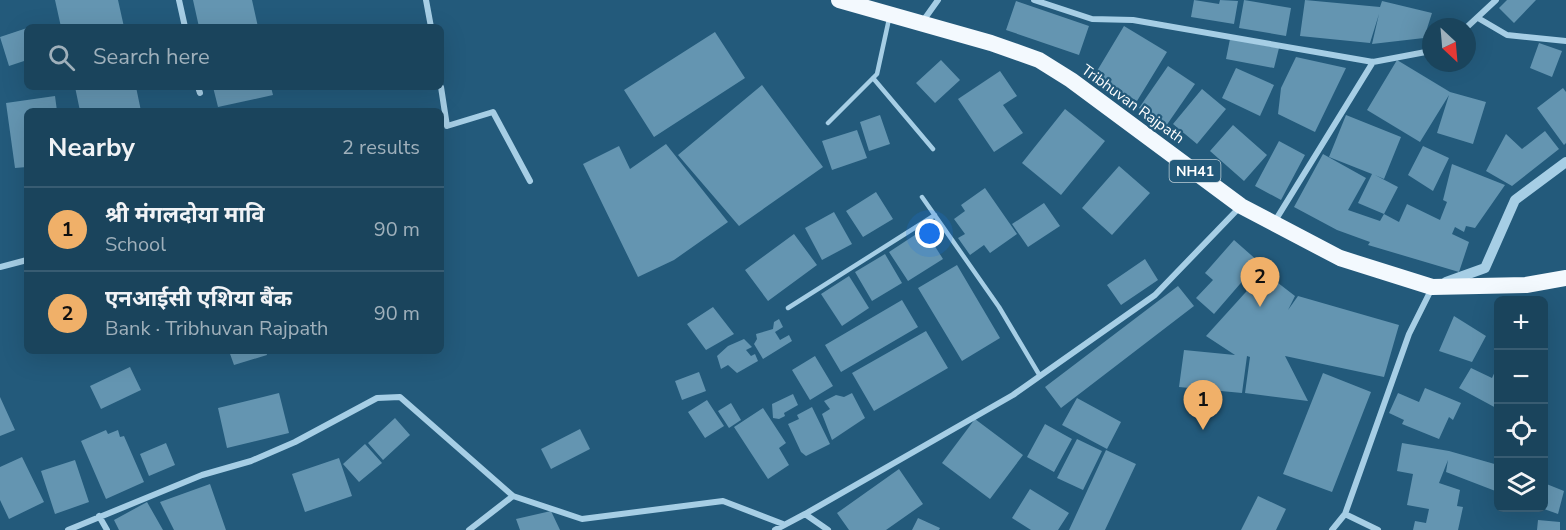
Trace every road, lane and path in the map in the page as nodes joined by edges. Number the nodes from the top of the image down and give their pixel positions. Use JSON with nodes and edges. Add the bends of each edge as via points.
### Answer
{"nodes":[{"id":1,"x":179,"y":0,"type":"edge"},
{"id":2,"x":426,"y":0,"type":"edge"},
{"id":3,"x":839,"y":0,"type":"edge"},
{"id":4,"x":938,"y":0,"type":"edge"},
{"id":5,"x":1034,"y":0,"type":"edge"},
{"id":6,"x":1496,"y":0,"type":"edge"},
{"id":7,"x":889,"y":16,"type":"junction"},
{"id":8,"x":1478,"y":18,"type":"joint"},
{"id":9,"x":184,"y":24,"type":"edge"},
{"id":10,"x":430,"y":24,"type":"edge"},
{"id":11,"x":921,"y":25,"type":"junction"},
{"id":12,"x":1566,"y":41,"type":"edge"},
{"id":13,"x":1422,"y":53,"type":"edge"},
{"id":14,"x":1373,"y":62,"type":"junction"},
{"id":15,"x":873,"y":78,"type":"junction"},
{"id":16,"x":441,"y":90,"type":"edge"},
{"id":17,"x":828,"y":123,"type":"dead end"},
{"id":18,"x":933,"y":149,"type":"dead end"},
{"id":19,"x":1566,"y":162,"type":"edge"},
{"id":20,"x":530,"y":182,"type":"dead end"},
{"id":21,"x":922,"y":197,"type":"dead end"},
{"id":22,"x":1241,"y":206,"type":"junction"},
{"id":23,"x":935,"y":215,"type":"junction"},
{"id":24,"x":1273,"y":224,"type":"junction"},
{"id":25,"x":24,"y":261,"type":"edge"},
{"id":26,"x":0,"y":267,"type":"edge"},
{"id":27,"x":1566,"y":279,"type":"edge"},
{"id":28,"x":1432,"y":287,"type":"junction"},
{"id":29,"x":788,"y":308,"type":"dead end"},
{"id":30,"x":1040,"y":376,"type":"junction"},
{"id":31,"x":513,"y":496,"type":"junction"},
{"id":32,"x":805,"y":514,"type":"junction"},
{"id":33,"x":1345,"y":514,"type":"junction"},
{"id":34,"x":99,"y":516,"type":"junction"},
{"id":35,"x":783,"y":524,"type":"junction"},
{"id":36,"x":68,"y":530,"type":"edge"},
{"id":37,"x":107,"y":530,"type":"edge"},
{"id":38,"x":469,"y":530,"type":"edge"},
{"id":39,"x":775,"y":530,"type":"edge"},
{"id":40,"x":828,"y":530,"type":"edge"},
{"id":41,"x":1332,"y":530,"type":"edge"},
{"id":42,"x":1378,"y":530,"type":"edge"}],
"edges":[{"from":1,"to":9,"type":"street"},
{"from":2,"to":10,"type":"street"},
{"from":3,"to":7,"type":"highway","name":"Tribhuvan Rajpath","number":"NH41"},
{"from":4,"to":11,"type":"street"},
{"from":5,"to":14,"type":"street","via":[[1092,19],[1133,20]]},
{"from":6,"to":8,"type":"street"},
{"from":7,"to":11,"type":"highway","name":"Tribhuvan Rajpath","number":"NH41"},
{"from":7,"to":15,"type":"lane"},
{"from":8,"to":12,"type":"street","via":[[1507,35]]},
{"from":11,"to":22,"type":"highway","name":"Tribhuvan Rajpath","number":"NH41","via":[[1039,60]]},
{"from":13,"to":14,"type":"street"},
{"from":14,"to":24,"type":"street"},
{"from":15,"to":17,"type":"lane"},
{"from":15,"to":18,"type":"lane"},
{"from":16,"to":20,"type":"street","via":[[447,126],[493,112]]},
{"from":19,"to":28,"type":"street","via":[[1515,200],[1485,268]]},
{"from":21,"to":23,"type":"lane"},
{"from":22,"to":24,"type":"highway","name":"Tribhuvan Rajpath","number":"NH41"},
{"from":22,"to":30,"type":"street","via":[[1155,295]]},
{"from":23,"to":29,"type":"lane"},
{"from":23,"to":30,"type":"lane","via":[[999,307]]},
{"from":24,"to":28,"type":"highway","name":"Tribhuvan Rajpath","number":"NH41","via":[[1340,258]]},
{"from":25,"to":26,"type":"street"},
{"from":27,"to":28,"type":"highway","name":"Tribhuvan Rajpath","number":"NH41","via":[[1526,285]]},
{"from":28,"to":33,"type":"street","via":[[1409,334]]},
{"from":30,"to":32,"type":"street"},
{"from":31,"to":34,"type":"street","via":[[400,397],[377,398],[296,442]]},
{"from":31,"to":35,"type":"street","via":[[582,519],[723,501]]},
{"from":31,"to":38,"type":"street"},
{"from":32,"to":35,"type":"street"},
{"from":32,"to":40,"type":"street"},
{"from":33,"to":41,"type":"street"},
{"from":33,"to":42,"type":"street"},
{"from":34,"to":36,"type":"street"},
{"from":34,"to":37,"type":"street"},
{"from":35,"to":39,"type":"street"}]}
